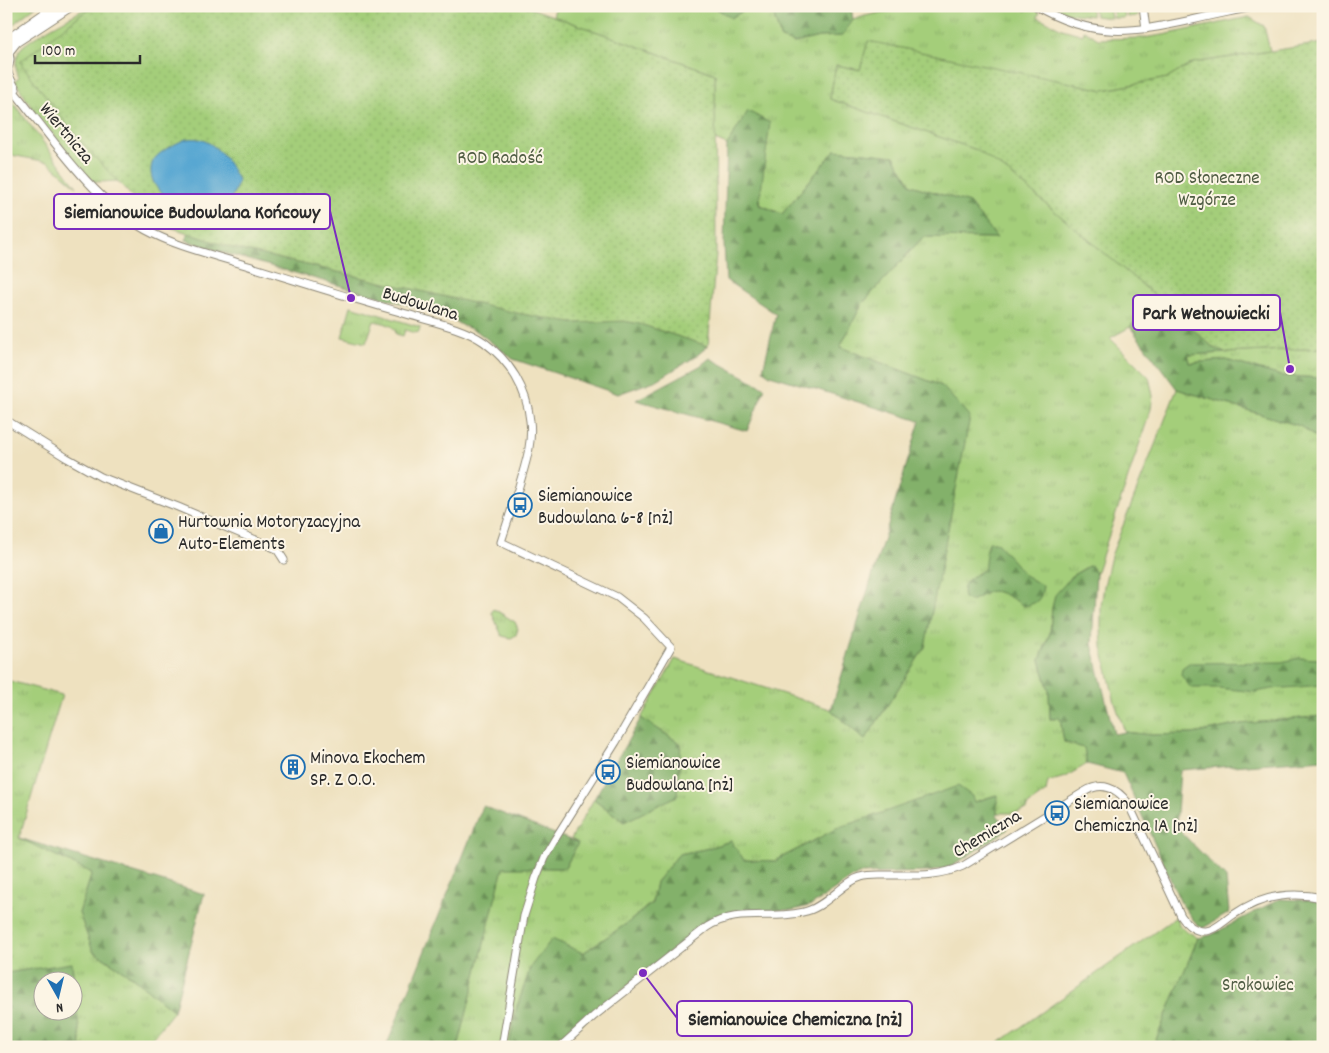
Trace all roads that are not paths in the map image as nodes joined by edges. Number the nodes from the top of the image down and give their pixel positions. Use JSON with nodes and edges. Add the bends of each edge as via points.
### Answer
{"nodes":[{"id":1,"x":56,"y":6,"type":"edge"},
{"id":2,"x":71,"y":6,"type":"edge"},
{"id":3,"x":1036,"y":6,"type":"edge"},
{"id":4,"x":1143,"y":6,"type":"edge"},
{"id":5,"x":1256,"y":6,"type":"edge"},
{"id":6,"x":1146,"y":29,"type":"junction"},
{"id":7,"x":6,"y":40,"type":"edge"},
{"id":8,"x":7,"y":51,"type":"edge"},
{"id":9,"x":7,"y":68,"type":"edge"},
{"id":10,"x":6,"y":82,"type":"edge"},
{"id":11,"x":19,"y":96,"type":"junction"},
{"id":12,"x":94,"y":187,"type":"joint"},
{"id":13,"x":6,"y":420,"type":"edge"},
{"id":14,"x":284,"y":560,"type":"dead end"},
{"id":15,"x":1323,"y":898,"type":"edge"},
{"id":16,"x":502,"y":1047,"type":"edge"},
{"id":17,"x":560,"y":1047,"type":"edge"}],
"edges":[{"from":1,"to":7,"type":"street"},
{"from":2,"to":8,"type":"street"},
{"from":3,"to":6,"type":"street","via":[[1083,26],[1112,31]]},
{"from":4,"to":6,"type":"street"},
{"from":5,"to":6,"type":"street"},
{"from":8,"to":9,"type":"street"},
{"from":9,"to":11,"type":"street","name":"Wiertnicza"},
{"from":10,"to":11,"type":"street","name":"Wiertnicza"},
{"from":11,"to":12,"type":"street","name":"Wiertnicza"},
{"from":12,"to":16,"type":"street","name":"Budowlana","via":[[130,219],[162,238],[460,330],[482,340],[499,354],[517,377],[531,423],[528,454],[502,542],[617,597],[644,618],[671,646],[544,858],[524,916]]},
{"from":13,"to":14,"type":"street","via":[[102,477],[277,549]]},
{"from":15,"to":17,"type":"street","name":"Chemiczna","via":[[1301,895],[1260,900],[1211,930],[1192,928],[1181,916],[1128,803],[1116,790],[1095,787],[951,872],[862,877],[811,910],[716,921],[594,1016]]}]}
